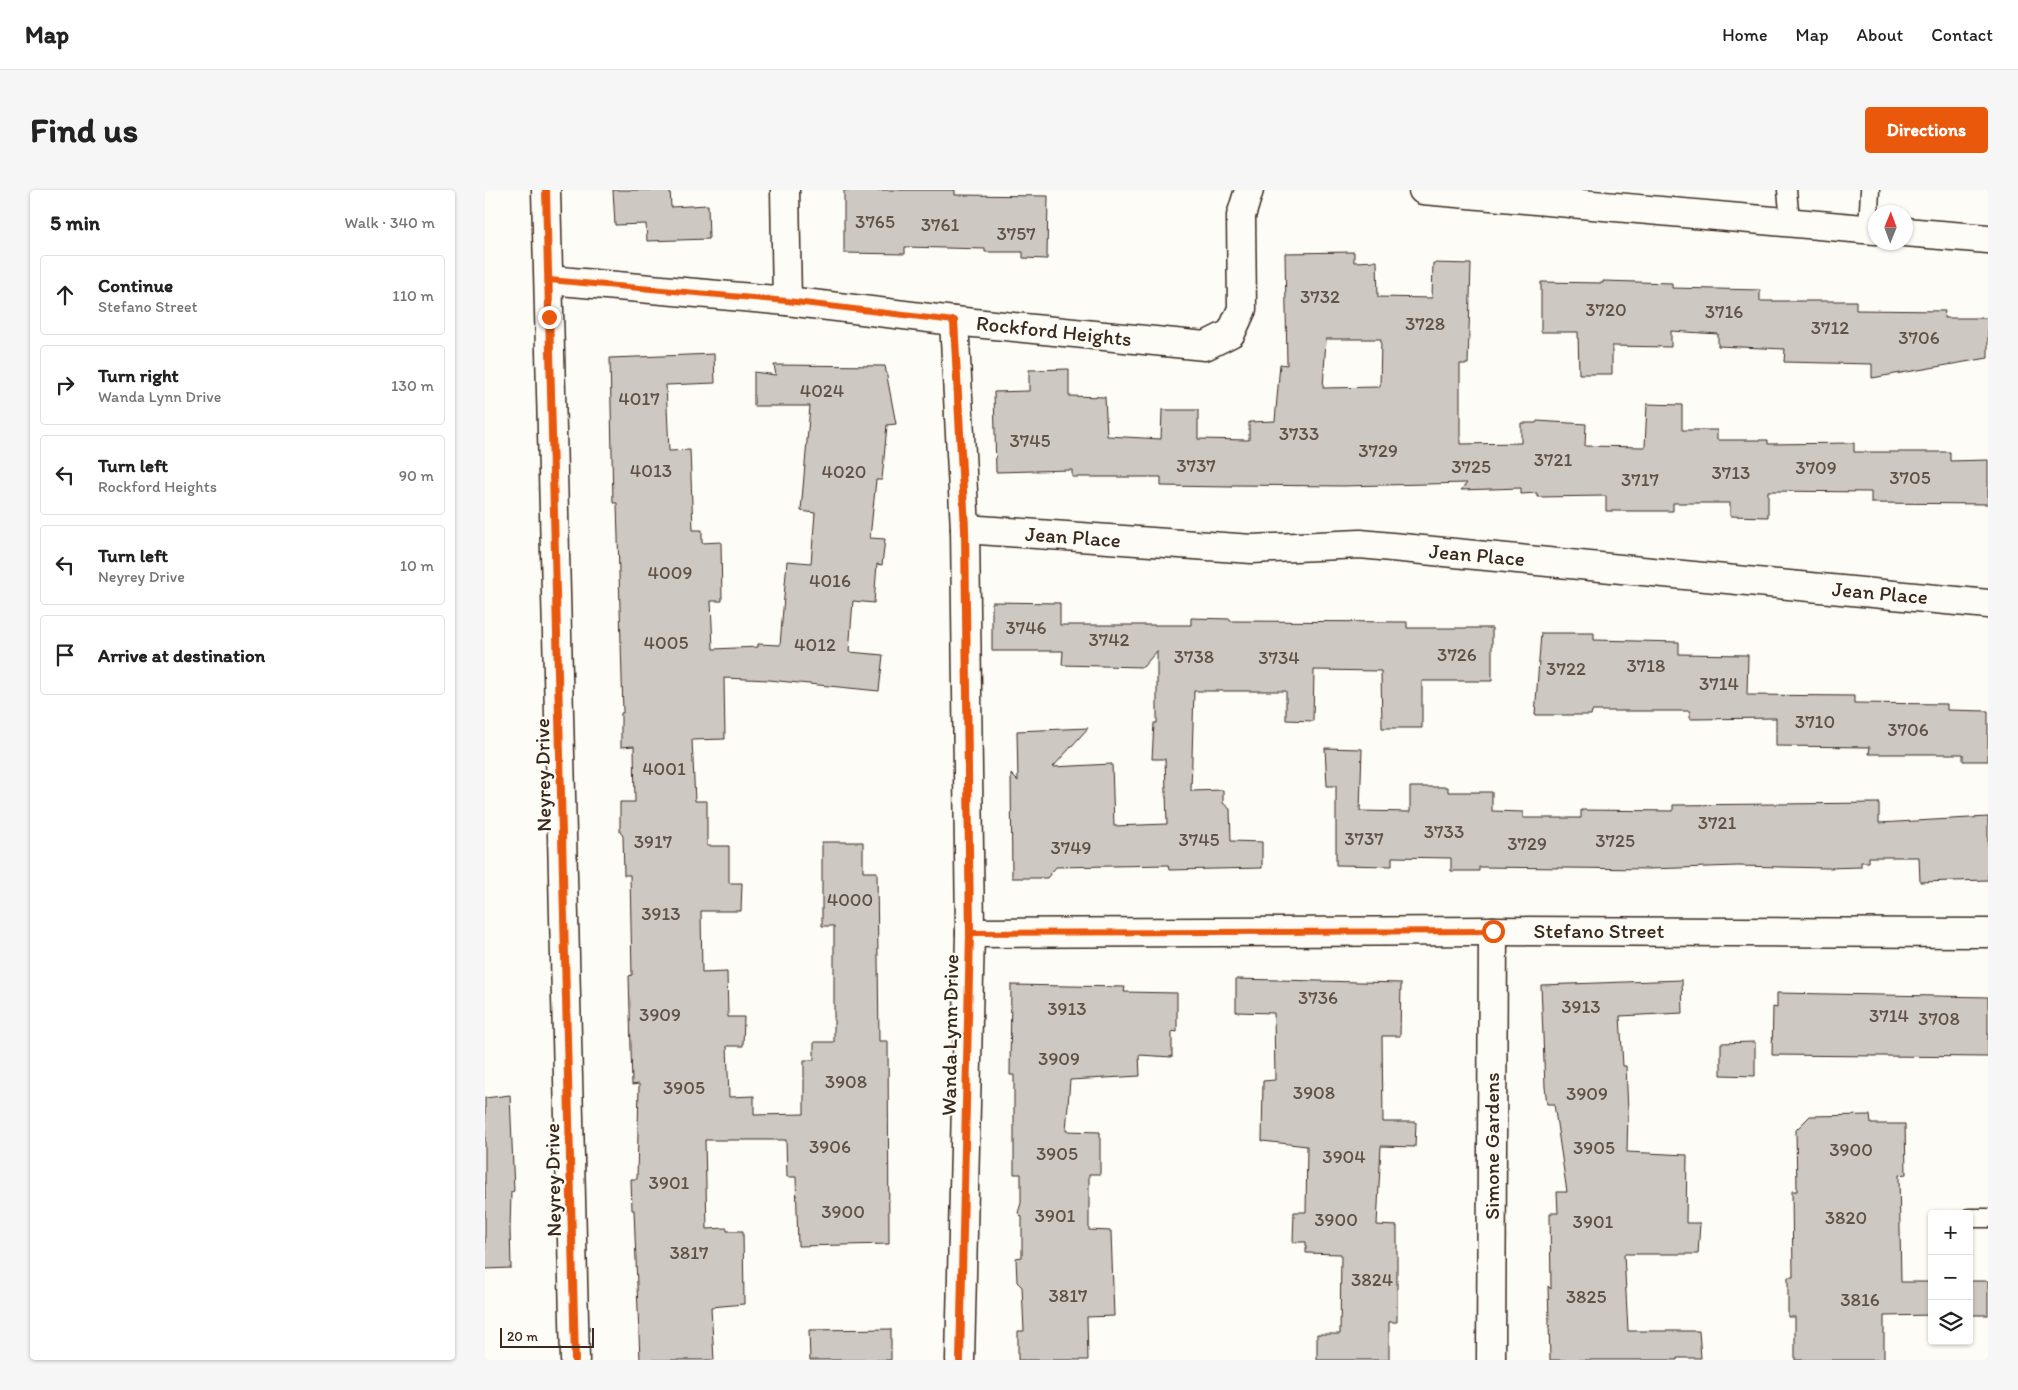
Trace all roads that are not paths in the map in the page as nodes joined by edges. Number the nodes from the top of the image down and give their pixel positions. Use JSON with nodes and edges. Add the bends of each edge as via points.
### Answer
{"nodes":[{"id":1,"x":546,"y":190,"type":"edge"},
{"id":2,"x":785,"y":190,"type":"edge"},
{"id":3,"x":1249,"y":190,"type":"edge"},
{"id":4,"x":1423,"y":190,"type":"edge"},
{"id":5,"x":1787,"y":190,"type":"edge"},
{"id":6,"x":1869,"y":190,"type":"edge"},
{"id":7,"x":1870,"y":205,"type":"edge"},
{"id":8,"x":1790,"y":222,"type":"junction"},
{"id":9,"x":1868,"y":229,"type":"edge"},
{"id":10,"x":1913,"y":233,"type":"edge"},
{"id":11,"x":1988,"y":239,"type":"edge"},
{"id":12,"x":549,"y":280,"type":"junction"},
{"id":13,"x":787,"y":301,"type":"junction"},
{"id":14,"x":954,"y":321,"type":"junction"},
{"id":15,"x":965,"y":529,"type":"junction"},
{"id":16,"x":1988,"y":604,"type":"edge"},
{"id":17,"x":1493,"y":931,"type":"junction"},
{"id":18,"x":970,"y":933,"type":"junction"},
{"id":19,"x":1988,"y":933,"type":"edge"},
{"id":20,"x":1973,"y":1218,"type":"edge"},
{"id":21,"x":1988,"y":1218,"type":"edge"},
{"id":22,"x":575,"y":1360,"type":"edge"},
{"id":23,"x":961,"y":1360,"type":"edge"},
{"id":24,"x":1491,"y":1360,"type":"edge"}],
"edges":[{"from":1,"to":12,"type":"street","name":"Neyrey Drive"},
{"from":2,"to":13,"type":"street"},
{"from":3,"to":14,"type":"street","name":"Rockford Heights","via":[[1241,216],[1243,308],[1231,333],[1205,346]]},
{"from":4,"to":8,"type":"street"},
{"from":5,"to":8,"type":"lane"},
{"from":6,"to":7,"type":"lane"},
{"from":8,"to":9,"type":"street"},
{"from":10,"to":11,"type":"street"},
{"from":12,"to":13,"type":"street","name":"Rockford Heights"},
{"from":12,"to":22,"type":"street","name":"Neyrey Drive"},
{"from":13,"to":14,"type":"street","name":"Rockford Heights"},
{"from":14,"to":15,"type":"street","name":"Wanda Lynn Drive"},
{"from":15,"to":16,"type":"street","name":"Jean Place","via":[[1252,548],[1360,544]]},
{"from":15,"to":18,"type":"street","name":"Wanda Lynn Drive"},
{"from":17,"to":18,"type":"street","name":"Stefano Street"},
{"from":17,"to":19,"type":"street","name":"Stefano Street"},
{"from":17,"to":24,"type":"street","name":"Simone Gardens"},
{"from":18,"to":23,"type":"street","name":"Wanda Lynn Drive"},
{"from":20,"to":21,"type":"lane"}]}
